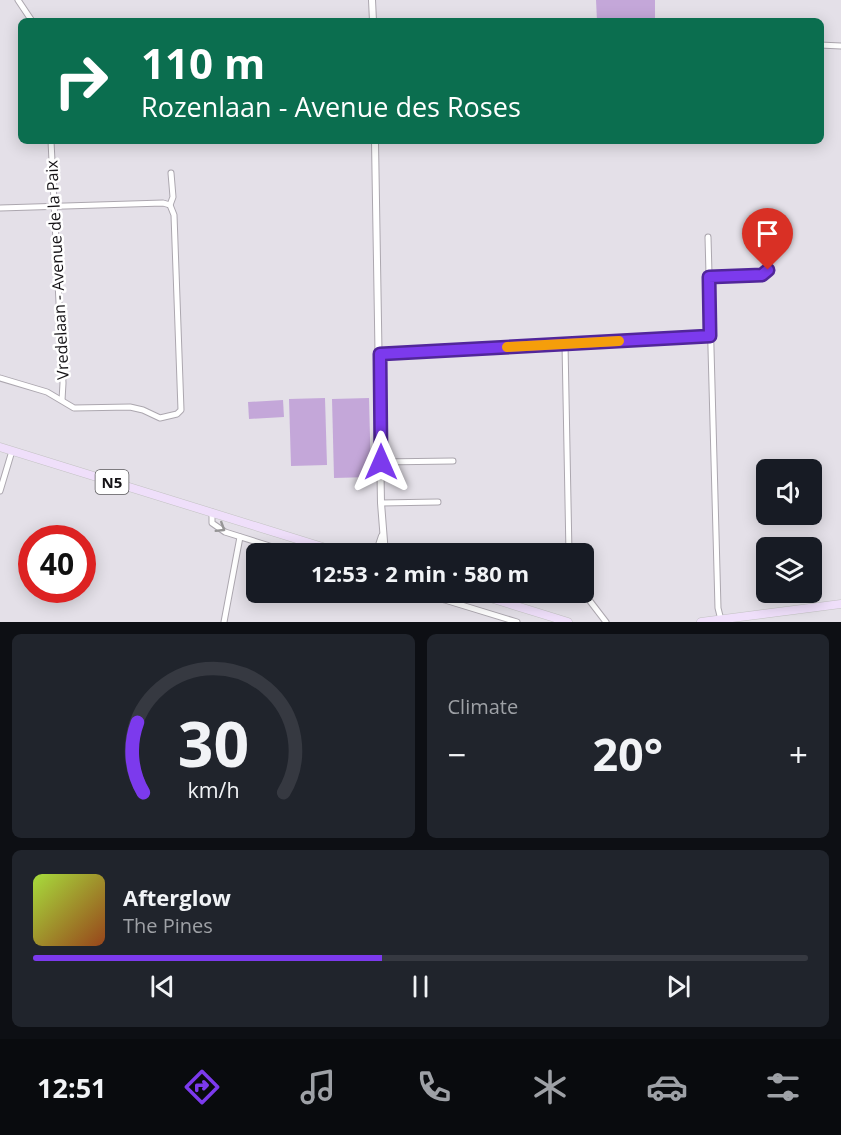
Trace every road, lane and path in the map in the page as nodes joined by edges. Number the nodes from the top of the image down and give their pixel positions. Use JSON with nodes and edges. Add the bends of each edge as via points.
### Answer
{"nodes":[{"id":1,"x":18,"y":0,"type":"edge"},
{"id":2,"x":372,"y":0,"type":"edge"},
{"id":3,"x":30,"y":18,"type":"edge"},
{"id":4,"x":373,"y":18,"type":"edge"},
{"id":5,"x":824,"y":45,"type":"edge"},
{"id":6,"x":841,"y":46,"type":"edge"},
{"id":7,"x":51,"y":144,"type":"edge"},
{"id":8,"x":375,"y":144,"type":"edge"},
{"id":9,"x":171,"y":173,"type":"dead end"},
{"id":10,"x":170,"y":205,"type":"junction"},
{"id":11,"x":55,"y":206,"type":"junction"},
{"id":12,"x":0,"y":208,"type":"edge"},
{"id":13,"x":708,"y":237,"type":"dead end"},
{"id":14,"x":768,"y":270,"type":"dead end"},
{"id":15,"x":709,"y":277,"type":"junction"},
{"id":16,"x":710,"y":336,"type":"junction"},
{"id":17,"x":565,"y":344,"type":"junction"},
{"id":18,"x":380,"y":354,"type":"junction"},
{"id":19,"x":0,"y":378,"type":"edge"},
{"id":20,"x":62,"y":400,"type":"junction"},
{"id":21,"x":0,"y":447,"type":"edge"},
{"id":22,"x":12,"y":451,"type":"junction"},
{"id":23,"x":453,"y":461,"type":"dead end"},
{"id":24,"x":381,"y":462,"type":"junction"},
{"id":25,"x":0,"y":491,"type":"edge"},
{"id":26,"x":438,"y":502,"type":"dead end"},
{"id":27,"x":381,"y":503,"type":"junction"},
{"id":28,"x":212,"y":512,"type":"junction"},
{"id":29,"x":382,"y":536,"type":"junction"},
{"id":30,"x":240,"y":537,"type":"junction"},
{"id":31,"x":259,"y":543,"type":"edge"},
{"id":32,"x":310,"y":543,"type":"edge"},
{"id":33,"x":380,"y":543,"type":"edge"},
{"id":34,"x":383,"y":543,"type":"edge"},
{"id":35,"x":569,"y":543,"type":"edge"},
{"id":36,"x":455,"y":603,"type":"edge"},
{"id":37,"x":507,"y":603,"type":"edge"},
{"id":38,"x":592,"y":603,"type":"edge"},
{"id":39,"x":841,"y":604,"type":"edge"},
{"id":40,"x":721,"y":621,"type":"edge"},
{"id":41,"x":224,"y":622,"type":"edge"},
{"id":42,"x":517,"y":622,"type":"edge"},
{"id":43,"x":568,"y":622,"type":"edge"},
{"id":44,"x":606,"y":622,"type":"edge"},
{"id":45,"x":701,"y":622,"type":"edge"}],
"edges":[{"from":1,"to":3,"type":"street"},
{"from":2,"to":4,"type":"street"},
{"from":5,"to":6,"type":"street"},
{"from":7,"to":11,"type":"street","name":"Vredelaan - Avenue de la Paix"},
{"from":8,"to":18,"type":"street"},
{"from":9,"to":10,"type":"street"},
{"from":10,"to":11,"type":"street"},
{"from":10,"to":20,"type":"street","via":[[174,214],[181,410],[160,418],[130,407],[75,408]]},
{"from":11,"to":12,"type":"street"},
{"from":11,"to":20,"type":"street","name":"Vredelaan - Avenue de la Paix"},
{"from":13,"to":15,"type":"street"},
{"from":14,"to":15,"type":"street","via":[[762,275]]},
{"from":15,"to":16,"type":"street"},
{"from":16,"to":17,"type":"street"},
{"from":16,"to":40,"type":"street"},
{"from":17,"to":18,"type":"street"},
{"from":17,"to":35,"type":"street"},
{"from":18,"to":24,"type":"street"},
{"from":19,"to":20,"type":"street"},
{"from":21,"to":22,"type":"main road","number":"N5"},
{"from":22,"to":25,"type":"street"},
{"from":22,"to":28,"type":"main road","number":"N5"},
{"from":23,"to":24,"type":"street"},
{"from":24,"to":27,"type":"street"},
{"from":26,"to":27,"type":"street"},
{"from":27,"to":29,"type":"street"},
{"from":28,"to":30,"type":"street","one_way":true,"via":[[211,519],[217,528]]},
{"from":28,"to":32,"type":"main road","number":"N5"},
{"from":29,"to":33,"type":"street"},
{"from":29,"to":34,"type":"street"},
{"from":30,"to":31,"type":"street"},
{"from":30,"to":41,"type":"street"},
{"from":36,"to":42,"type":"street"},
{"from":37,"to":43,"type":"main road"},
{"from":38,"to":44,"type":"street"},
{"from":39,"to":40,"type":"main road"},
{"from":40,"to":45,"type":"main road"}]}
